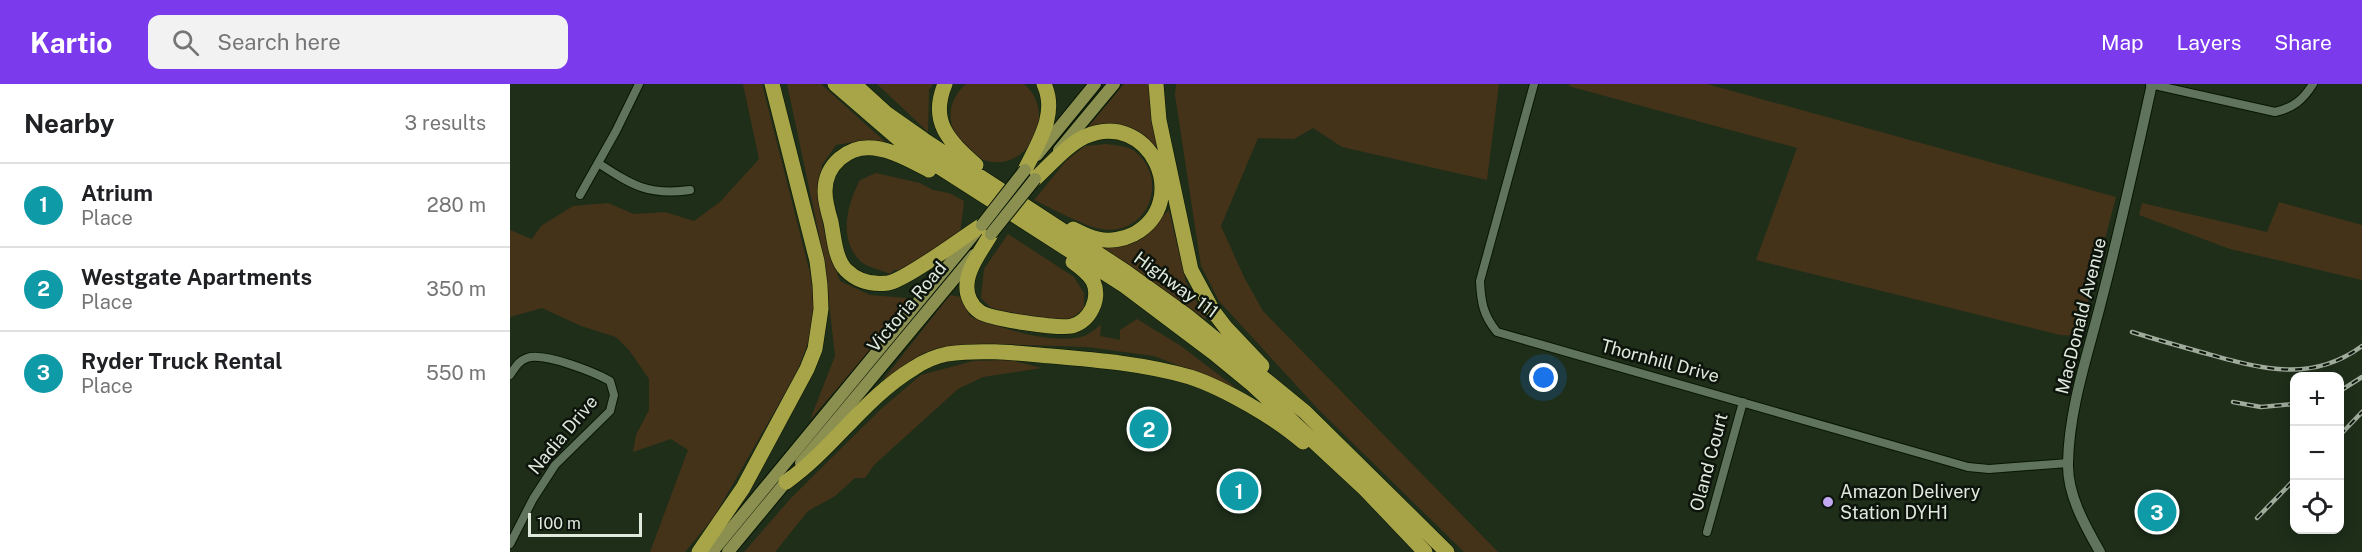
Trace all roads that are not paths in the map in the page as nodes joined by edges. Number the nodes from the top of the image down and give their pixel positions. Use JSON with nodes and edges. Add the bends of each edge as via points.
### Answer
{"nodes":[{"id":1,"x":639,"y":84,"type":"edge"},
{"id":2,"x":772,"y":84,"type":"edge"},
{"id":3,"x":835,"y":84,"type":"edge"},
{"id":4,"x":854,"y":84,"type":"edge"},
{"id":5,"x":945,"y":84,"type":"edge"},
{"id":6,"x":1044,"y":84,"type":"edge"},
{"id":7,"x":1095,"y":84,"type":"edge"},
{"id":8,"x":1114,"y":84,"type":"edge"},
{"id":9,"x":1156,"y":84,"type":"edge"},
{"id":10,"x":1534,"y":84,"type":"edge"},
{"id":11,"x":2151,"y":84,"type":"edge"},
{"id":12,"x":2313,"y":84,"type":"edge"},
{"id":13,"x":598,"y":164,"type":"junction"},
{"id":14,"x":1030,"y":174,"type":"junction"},
{"id":15,"x":690,"y":190,"type":"dead end"},
{"id":16,"x":580,"y":195,"type":"dead end"},
{"id":17,"x":985,"y":195,"type":"junction"},
{"id":18,"x":1011,"y":198,"type":"junction"},
{"id":19,"x":1033,"y":212,"type":"junction"},
{"id":20,"x":1038,"y":229,"type":"junction"},
{"id":21,"x":987,"y":230,"type":"junction"},
{"id":22,"x":510,"y":375,"type":"edge"},
{"id":23,"x":1743,"y":402,"type":"junction"},
{"id":24,"x":1305,"y":412,"type":"junction"},
{"id":25,"x":2068,"y":463,"type":"junction"},
{"id":26,"x":786,"y":482,"type":"junction"},
{"id":27,"x":1365,"y":489,"type":"junction"},
{"id":28,"x":1707,"y":532,"type":"dead end"},
{"id":29,"x":510,"y":544,"type":"edge"},
{"id":30,"x":699,"y":552,"type":"edge"},
{"id":31,"x":712,"y":552,"type":"edge"},
{"id":32,"x":728,"y":552,"type":"edge"},
{"id":33,"x":1425,"y":552,"type":"edge"},
{"id":34,"x":1447,"y":552,"type":"edge"},
{"id":35,"x":2100,"y":552,"type":"edge"}],
"edges":[{"from":1,"to":13,"type":"street"},
{"from":2,"to":30,"type":"highway","via":[[817,261],[821,309],[814,350],[796,392],[748,479]]},
{"from":3,"to":17,"type":"highway","name":"Highway 111","via":[[908,147]]},
{"from":4,"to":18,"type":"highway","name":"Highway 111","via":[[887,114]]},
{"from":5,"to":18,"type":"highway","via":[[939,107],[946,135]]},
{"from":6,"to":14,"type":"highway","via":[[1049,98],[1048,120]]},
{"from":7,"to":14,"type":"main road","name":"Victoria Road"},
{"from":8,"to":14,"type":"main road","name":"Victoria Road"},
{"from":9,"to":24,"type":"highway","via":[[1191,270],[1226,328]]},
{"from":10,"to":23,"type":"street","name":"Thornhill Drive","via":[[1480,281],[1481,305],[1487,320],[1497,332],[1512,337]]},
{"from":11,"to":12,"type":"street","via":[[2275,112],[2289,109],[2304,98]]},
{"from":11,"to":25,"type":"street","name":"MacDonald Avenue","via":[[2133,174],[2072,416]]},
{"from":13,"to":15,"type":"street","via":[[623,179],[661,193]]},
{"from":13,"to":16,"type":"street"},
{"from":14,"to":19,"type":"highway","via":[[1078,140],[1099,132],[1120,132],[1137,139],[1151,152],[1162,189],[1152,219],[1122,238],[1097,239]]},
{"from":14,"to":21,"type":"main road","name":"Victoria Road","bridge":true},
{"from":17,"to":20,"type":"highway","name":"Highway 111"},
{"from":17,"to":21,"type":"highway","via":[[889,152],[866,147],[836,162],[825,189],[841,262],[845,270],[866,282],[895,281]]},
{"from":18,"to":19,"type":"highway","name":"Highway 111"},
{"from":19,"to":24,"type":"highway","name":"Highway 111","via":[[1186,315]]},
{"from":20,"to":21,"type":"highway","via":[[1084,270],[1094,286],[1090,312],[1071,326],[988,316],[973,306],[967,290],[968,277]]},
{"from":20,"to":27,"type":"highway","name":"Highway 111","via":[[1125,286],[1207,347]]},
{"from":21,"to":26,"type":"main road","name":"Victoria Road"},
{"from":21,"to":31,"type":"main road","name":"Victoria Road"},
{"from":22,"to":29,"type":"street","name":"Nadia Drive","via":[[518,362],[528,357],[543,358],[597,374],[610,381],[614,395],[610,411],[555,465]]},
{"from":23,"to":25,"type":"street","name":"Thornhill Drive","via":[[1968,467]]},
{"from":23,"to":28,"type":"street","name":"Oland Court"},
{"from":24,"to":34,"type":"highway","name":"Highway 111"},
{"from":25,"to":35,"type":"street","name":"MacDonald Avenue","via":[[2080,514]]},
{"from":26,"to":27,"type":"highway","via":[[808,466],[880,392],[915,367],[944,355],[978,351],[1110,361],[1192,378],[1236,397],[1298,438],[1347,480]]},
{"from":26,"to":32,"type":"main road","name":"Victoria Road"},
{"from":27,"to":33,"type":"highway","name":"Highway 111"}]}
